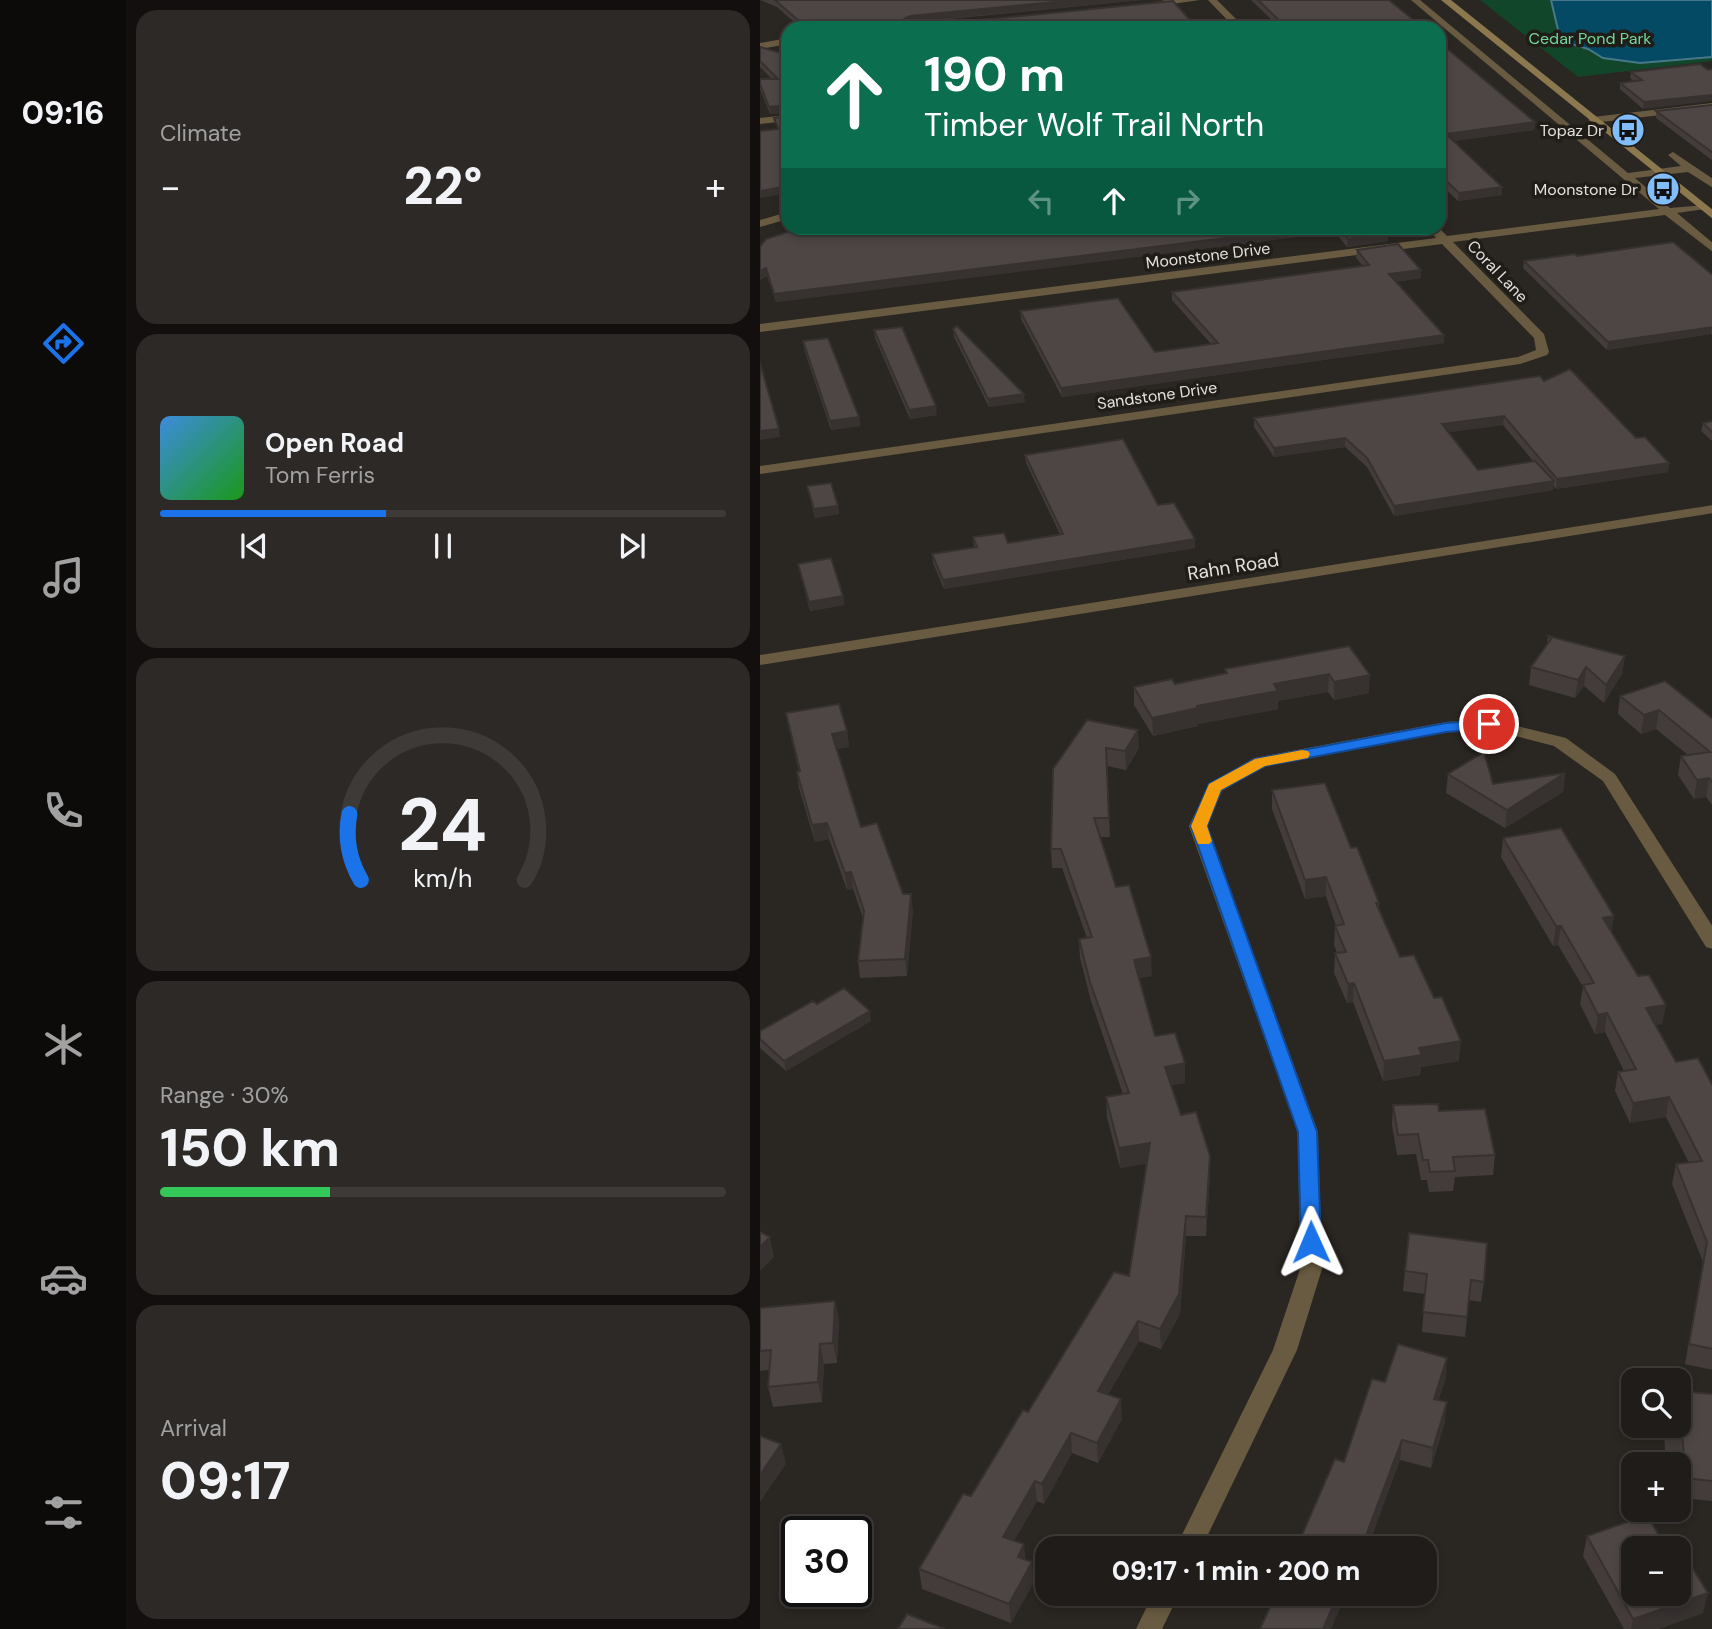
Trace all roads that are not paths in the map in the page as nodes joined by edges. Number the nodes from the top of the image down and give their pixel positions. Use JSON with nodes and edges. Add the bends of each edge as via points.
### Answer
{"nodes":[{"id":1,"x":1196,"y":0,"type":"edge"},
{"id":2,"x":1212,"y":0,"type":"edge"},
{"id":3,"x":1415,"y":0,"type":"edge"},
{"id":4,"x":1445,"y":0,"type":"edge"},
{"id":5,"x":1142,"y":5,"type":"edge"},
{"id":6,"x":1233,"y":21,"type":"edge"},
{"id":7,"x":1440,"y":21,"type":"edge"},
{"id":8,"x":1446,"y":26,"type":"edge"},
{"id":9,"x":760,"y":33,"type":"edge"},
{"id":10,"x":764,"y":45,"type":"edge"},
{"id":11,"x":1713,"y":106,"type":"edge"},
{"id":12,"x":781,"y":119,"type":"edge"},
{"id":13,"x":1593,"y":120,"type":"junction"},
{"id":14,"x":760,"y":121,"type":"edge"},
{"id":15,"x":1673,"y":155,"type":"dead end"},
{"id":16,"x":1690,"y":168,"type":"junction"},
{"id":17,"x":1658,"y":172,"type":"junction"},
{"id":18,"x":1628,"y":176,"type":"junction"},
{"id":19,"x":1713,"y":185,"type":"edge"},
{"id":20,"x":1701,"y":207,"type":"junction"},
{"id":21,"x":1668,"y":212,"type":"junction"},
{"id":22,"x":1713,"y":216,"type":"edge"},
{"id":23,"x":781,"y":217,"type":"edge"},
{"id":24,"x":760,"y":223,"type":"edge"},
{"id":25,"x":1441,"y":235,"type":"edge"},
{"id":26,"x":1446,"y":240,"type":"junction"},
{"id":27,"x":1713,"y":249,"type":"edge"},
{"id":28,"x":760,"y":328,"type":"edge"},
{"id":29,"x":1540,"y":337,"type":"joint"},
{"id":30,"x":760,"y":470,"type":"edge"},
{"id":31,"x":1713,"y":509,"type":"edge"},
{"id":32,"x":760,"y":660,"type":"edge"},
{"id":33,"x":1713,"y":943,"type":"edge"},
{"id":34,"x":1194,"y":1536,"type":"edge"},
{"id":35,"x":1160,"y":1606,"type":"edge"},
{"id":36,"x":1149,"y":1629,"type":"edge"}],
"edges":[{"from":1,"to":5,"type":"street"},
{"from":2,"to":6,"type":"street"},
{"from":3,"to":7,"type":"street"},
{"from":4,"to":13,"type":"main road"},
{"from":8,"to":18,"type":"street"},
{"from":9,"to":10,"type":"street"},
{"from":11,"to":13,"type":"street"},
{"from":12,"to":14,"type":"street"},
{"from":13,"to":17,"type":"main road"},
{"from":15,"to":16,"type":"street"},
{"from":16,"to":17,"type":"street"},
{"from":16,"to":19,"type":"street"},
{"from":17,"to":18,"type":"street"},
{"from":17,"to":20,"type":"main road"},
{"from":18,"to":21,"type":"street"},
{"from":20,"to":21,"type":"street","name":"Moonstone Drive"},
{"from":20,"to":22,"type":"main road"},
{"from":21,"to":26,"type":"street","name":"Moonstone Drive"},
{"from":21,"to":27,"type":"street"},
{"from":23,"to":24,"type":"street"},
{"from":25,"to":26,"type":"street","name":"Coral Lane"},
{"from":26,"to":28,"type":"street","name":"Moonstone Drive"},
{"from":26,"to":29,"type":"street","name":"Coral Lane"},
{"from":29,"to":30,"type":"street","name":"Sandstone Drive","via":[[1543,352],[1520,360]]},
{"from":31,"to":32,"type":"street","name":"Rahn Road"},
{"from":33,"to":34,"type":"street","via":[[1609,778],[1560,741],[1489,724],[1446,727],[1260,762],[1214,788],[1199,826],[1308,1132],[1311,1269],[1285,1350]]},
{"from":35,"to":36,"type":"street"}]}
